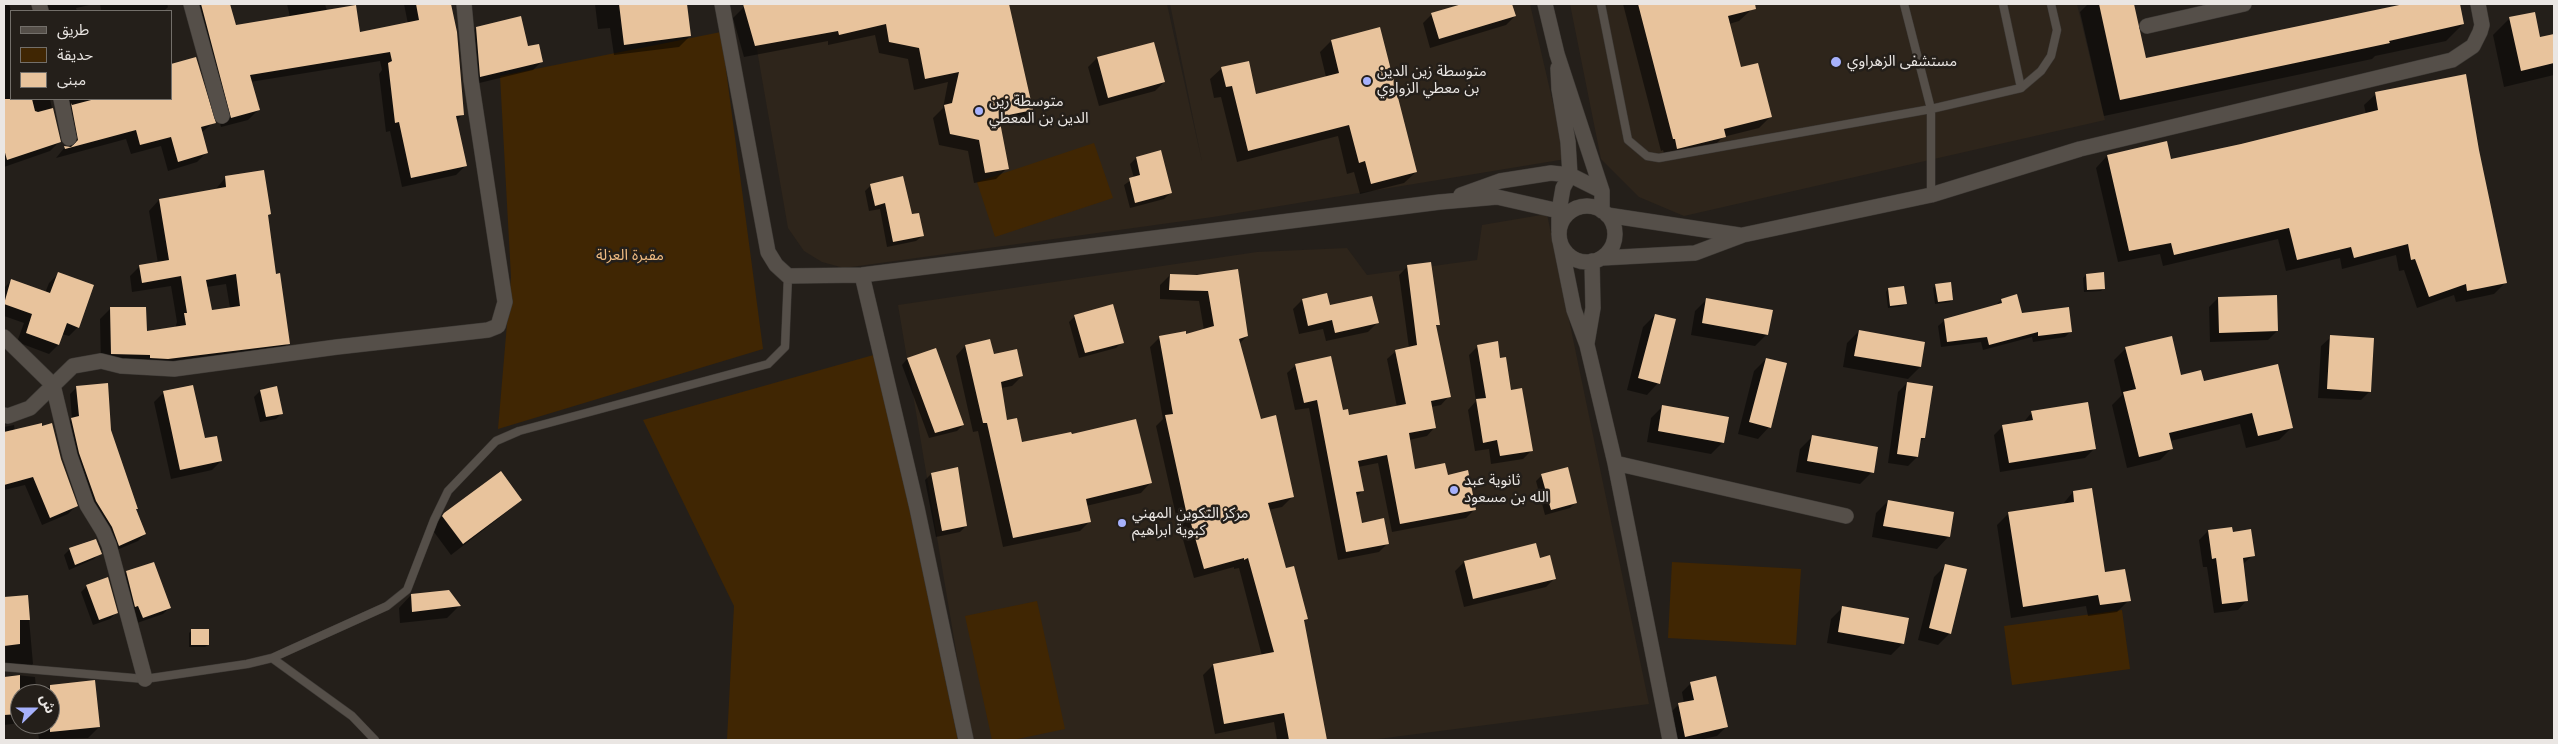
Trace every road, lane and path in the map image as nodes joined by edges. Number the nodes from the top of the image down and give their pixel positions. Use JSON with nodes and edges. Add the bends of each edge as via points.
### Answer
{"nodes":[{"id":1,"x":191,"y":4,"type":"edge"},
{"id":2,"x":464,"y":4,"type":"edge"},
{"id":3,"x":722,"y":4,"type":"edge"},
{"id":4,"x":1545,"y":4,"type":"edge"},
{"id":5,"x":1602,"y":4,"type":"edge"},
{"id":6,"x":1904,"y":4,"type":"edge"},
{"id":7,"x":2003,"y":4,"type":"edge"},
{"id":8,"x":2051,"y":4,"type":"edge"},
{"id":9,"x":2244,"y":4,"type":"edge"},
{"id":10,"x":2478,"y":4,"type":"edge"},
{"id":11,"x":2147,"y":26,"type":"dead end"},
{"id":12,"x":1557,"y":54,"type":"junction"},
{"id":13,"x":2021,"y":88,"type":"junction"},
{"id":14,"x":61,"y":100,"type":"edge"},
{"id":15,"x":1931,"y":109,"type":"junction"},
{"id":16,"x":222,"y":116,"type":"dead end"},
{"id":17,"x":69,"y":138,"type":"dead end"},
{"id":18,"x":1570,"y":175,"type":"junction"},
{"id":19,"x":1602,"y":191,"type":"junction"},
{"id":20,"x":1931,"y":195,"type":"junction"},
{"id":21,"x":1440,"y":202,"type":"junction"},
{"id":22,"x":1559,"y":211,"type":"junction"},
{"id":23,"x":1605,"y":213,"type":"junction"},
{"id":24,"x":1743,"y":235,"type":"junction"},
{"id":25,"x":1560,"y":236,"type":"junction"},
{"id":26,"x":1597,"y":260,"type":"junction"},
{"id":27,"x":862,"y":275,"type":"junction"},
{"id":28,"x":788,"y":276,"type":"junction"},
{"id":29,"x":4,"y":337,"type":"edge"},
{"id":30,"x":1586,"y":345,"type":"junction"},
{"id":31,"x":53,"y":385,"type":"junction"},
{"id":32,"x":4,"y":415,"type":"edge"},
{"id":33,"x":1615,"y":463,"type":"junction"},
{"id":34,"x":1846,"y":516,"type":"dead end"},
{"id":35,"x":272,"y":658,"type":"junction"},
{"id":36,"x":4,"y":667,"type":"edge"},
{"id":37,"x":145,"y":679,"type":"junction"},
{"id":38,"x":374,"y":740,"type":"edge"},
{"id":39,"x":966,"y":740,"type":"edge"},
{"id":40,"x":1670,"y":740,"type":"edge"}],
"edges":[{"from":1,"to":16,"type":"street"},
{"from":2,"to":31,"type":"street","via":[[474,99],[505,302],[498,326],[488,330],[174,369],[121,366],[101,361],[74,366]]},
{"from":3,"to":28,"type":"street","via":[[768,252]]},
{"from":4,"to":12,"type":"street"},
{"from":5,"to":15,"type":"lane","via":[[1628,140],[1647,156],[1659,158]]},
{"from":6,"to":15,"type":"lane"},
{"from":7,"to":13,"type":"lane"},
{"from":8,"to":13,"type":"lane","via":[[2057,30],[2051,56],[2041,71]]},
{"from":9,"to":11,"type":"street"},
{"from":10,"to":20,"type":"street","via":[[2480,32],[2473,46],[2452,60],[2080,149]]},
{"from":12,"to":18,"type":"street"},
{"from":12,"to":19,"type":"street"},
{"from":13,"to":15,"type":"lane"},
{"from":14,"to":17,"type":"street"},
{"from":15,"to":20,"type":"lane"},
{"from":18,"to":19,"type":"street"},
{"from":18,"to":21,"type":"street","via":[[1551,173],[1500,181]]},
{"from":18,"to":22,"type":"street","via":[[1563,188]]},
{"from":19,"to":23,"type":"street"},
{"from":20,"to":24,"type":"street"},
{"from":21,"to":22,"type":"street","via":[[1497,198]]},
{"from":21,"to":27,"type":"street"},
{"from":22,"to":25,"type":"street"},
{"from":23,"to":24,"type":"street"},
{"from":23,"to":25,"type":"street","via":[[1593,207],[1575,209],[1567,214]]},
{"from":23,"to":26,"type":"street","via":[[1615,237],[1608,252]]},
{"from":24,"to":26,"type":"street","via":[[1695,253]]},
{"from":25,"to":26,"type":"street","via":[[1569,255],[1576,260]]},
{"from":25,"to":30,"type":"street","via":[[1574,310]]},
{"from":26,"to":30,"type":"street"},
{"from":27,"to":28,"type":"street"},
{"from":27,"to":39,"type":"street","via":[[917,508]]},
{"from":28,"to":35,"type":"lane","via":[[785,347],[768,364],[519,431],[496,441],[448,491],[407,590],[387,606]]},
{"from":29,"to":31,"type":"street"},
{"from":30,"to":33,"type":"street"},
{"from":31,"to":32,"type":"street","via":[[30,408]]},
{"from":31,"to":37,"type":"street","via":[[70,456],[87,505],[109,545]]},
{"from":33,"to":34,"type":"street"},
{"from":33,"to":40,"type":"street"},
{"from":35,"to":37,"type":"lane"},
{"from":35,"to":38,"type":"lane","via":[[352,716]]},
{"from":36,"to":37,"type":"lane"}]}
